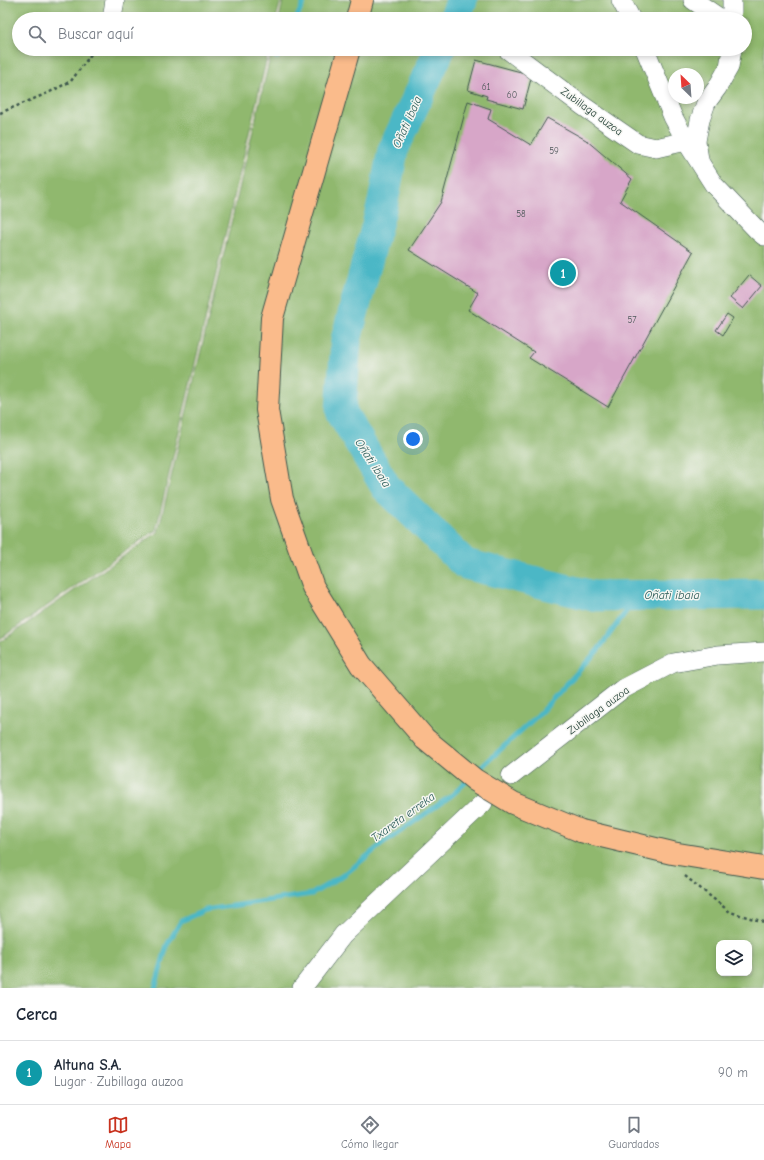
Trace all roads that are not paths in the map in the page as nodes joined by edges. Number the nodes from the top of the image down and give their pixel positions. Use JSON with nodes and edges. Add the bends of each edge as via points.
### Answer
{"nodes":[{"id":1,"x":115,"y":0,"type":"edge"},
{"id":2,"x":362,"y":0,"type":"edge"},
{"id":3,"x":621,"y":0,"type":"edge"},
{"id":4,"x":693,"y":0,"type":"edge"},
{"id":5,"x":732,"y":0,"type":"edge"},
{"id":6,"x":113,"y":12,"type":"edge"},
{"id":7,"x":359,"y":12,"type":"edge"},
{"id":8,"x":627,"y":12,"type":"edge"},
{"id":9,"x":710,"y":12,"type":"edge"},
{"id":10,"x":732,"y":12,"type":"edge"},
{"id":11,"x":347,"y":56,"type":"edge"},
{"id":12,"x":516,"y":56,"type":"edge"},
{"id":13,"x":649,"y":56,"type":"edge"},
{"id":14,"x":731,"y":56,"type":"edge"},
{"id":15,"x":667,"y":87,"type":"edge"},
{"id":16,"x":717,"y":88,"type":"junction"},
{"id":17,"x":704,"y":93,"type":"edge"},
{"id":18,"x":686,"y":141,"type":"junction"},
{"id":19,"x":699,"y":163,"type":"junction"},
{"id":20,"x":764,"y":236,"type":"edge"},
{"id":21,"x":764,"y":652,"type":"edge"},
{"id":22,"x":511,"y":776,"type":"dead end"},
{"id":23,"x":483,"y":803,"type":"dead end"},
{"id":24,"x":764,"y":868,"type":"edge"},
{"id":25,"x":302,"y":988,"type":"edge"}],
"edges":[{"from":1,"to":6,"type":"street"},
{"from":2,"to":7,"type":"main road"},
{"from":3,"to":8,"type":"street"},
{"from":4,"to":9,"type":"street"},
{"from":5,"to":10,"type":"street"},
{"from":11,"to":24,"type":"main road","bridge":true,"via":[[272,318],[267,410],[282,499],[313,587],[361,665],[425,738],[475,780],[512,803],[581,831],[672,853]]},
{"from":12,"to":18,"type":"street","name":"Zubillaga auzoa","via":[[638,144],[656,148]]},
{"from":13,"to":15,"type":"street"},
{"from":14,"to":16,"type":"street","via":[[729,67]]},
{"from":15,"to":18,"type":"street","via":[[673,117]]},
{"from":16,"to":17,"type":"street"},
{"from":16,"to":19,"type":"street","via":[[706,103],[700,120],[696,141]]},
{"from":18,"to":19,"type":"street"},
{"from":19,"to":20,"type":"street","via":[[714,185]]},
{"from":21,"to":22,"type":"street","name":"Zubillaga auzoa","via":[[718,655],[673,663],[621,690]]},
{"from":23,"to":25,"type":"street","via":[[343,935]]}]}
